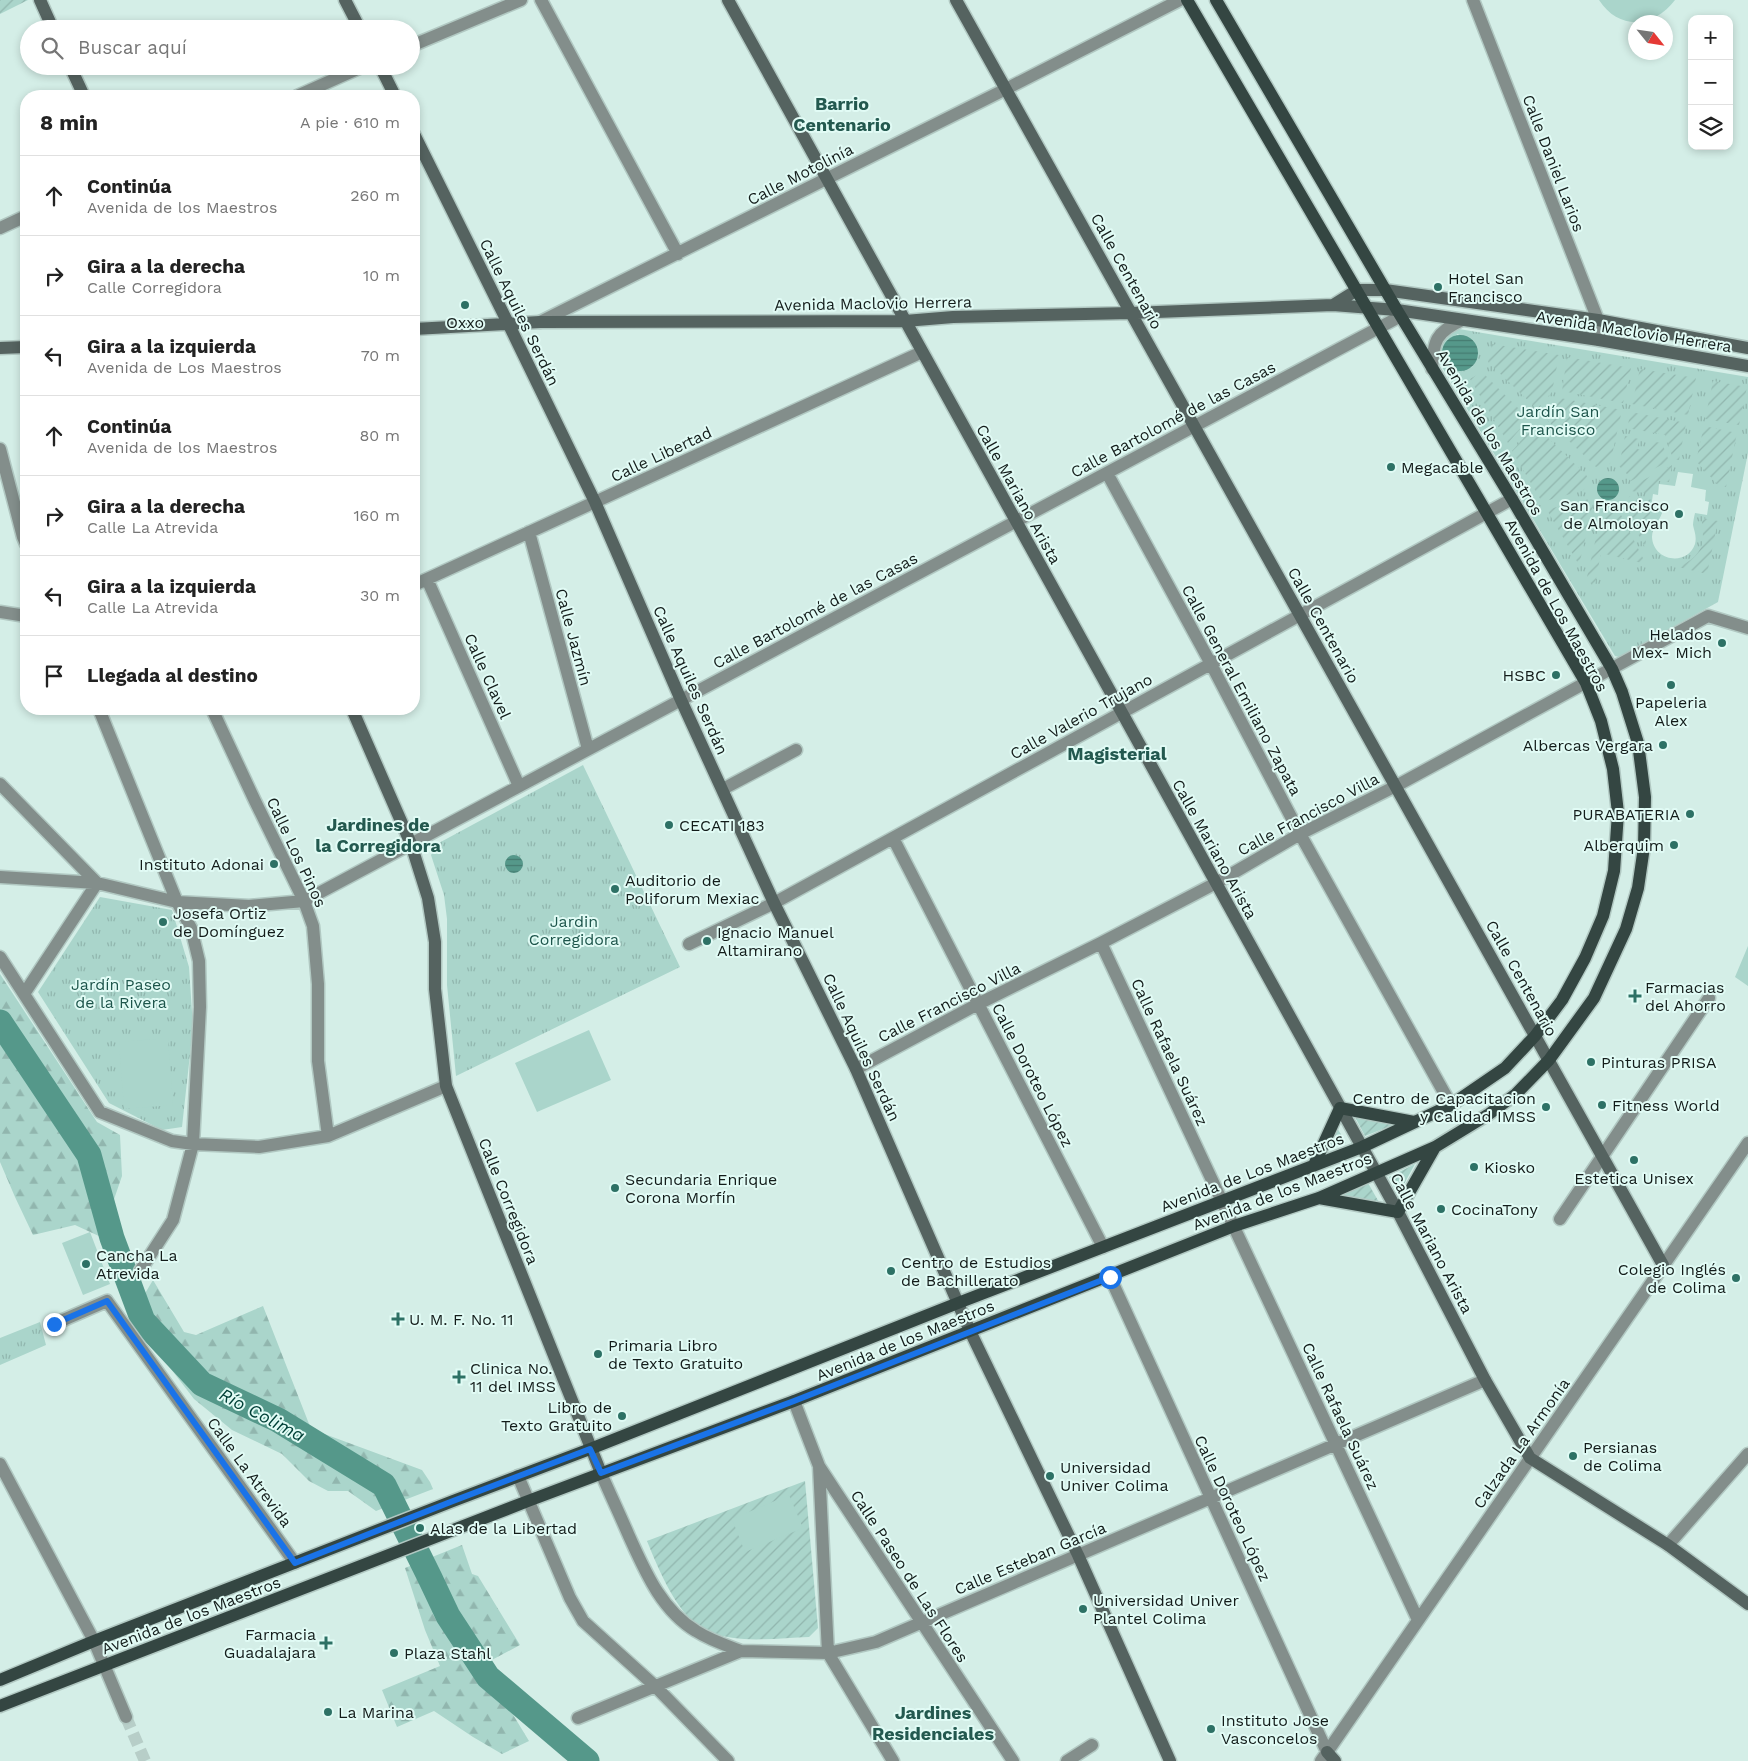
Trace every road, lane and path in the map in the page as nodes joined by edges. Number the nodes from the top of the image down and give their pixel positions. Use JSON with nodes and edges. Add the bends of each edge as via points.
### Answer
{"nodes":[{"id":1,"x":40,"y":0,"type":"edge"},
{"id":2,"x":345,"y":0,"type":"edge"},
{"id":3,"x":521,"y":0,"type":"edge"},
{"id":4,"x":541,"y":0,"type":"edge"},
{"id":5,"x":728,"y":0,"type":"edge"},
{"id":6,"x":956,"y":0,"type":"edge"},
{"id":7,"x":1180,"y":0,"type":"edge"},
{"id":8,"x":1187,"y":0,"type":"edge"},
{"id":9,"x":1216,"y":0,"type":"edge"},
{"id":10,"x":1473,"y":0,"type":"edge"},
{"id":11,"x":49,"y":20,"type":"edge"},
{"id":12,"x":355,"y":20,"type":"edge"},
{"id":13,"x":420,"y":42,"type":"edge"},
{"id":14,"x":74,"y":75,"type":"edge"},
{"id":15,"x":344,"y":75,"type":"edge"},
{"id":16,"x":384,"y":75,"type":"edge"},
{"id":17,"x":1006,"y":89,"type":"junction"},
{"id":18,"x":81,"y":90,"type":"edge"},
{"id":19,"x":310,"y":90,"type":"edge"},
{"id":20,"x":392,"y":90,"type":"edge"},
{"id":21,"x":420,"y":146,"type":"edge"},
{"id":22,"x":826,"y":179,"type":"junction"},
{"id":23,"x":20,"y":219,"type":"edge"},
{"id":24,"x":0,"y":228,"type":"edge"},
{"id":25,"x":678,"y":254,"type":"junction"},
{"id":26,"x":1357,"y":290,"type":"junction"},
{"id":27,"x":1386,"y":290,"type":"junction"},
{"id":28,"x":1332,"y":305,"type":"junction"},
{"id":29,"x":1366,"y":307,"type":"junction"},
{"id":30,"x":1131,"y":313,"type":"junction"},
{"id":31,"x":1399,"y":313,"type":"junction"},
{"id":32,"x":1462,"y":320,"type":"junction"},
{"id":33,"x":1598,"y":320,"type":"junction"},
{"id":34,"x":905,"y":321,"type":"junction"},
{"id":35,"x":540,"y":322,"type":"junction"},
{"id":36,"x":509,"y":324,"type":"junction"},
{"id":37,"x":1378,"y":328,"type":"junction"},
{"id":38,"x":420,"y":329,"type":"edge"},
{"id":39,"x":1600,"y":340,"type":"junction"},
{"id":40,"x":20,"y":347,"type":"edge"},
{"id":41,"x":0,"y":348,"type":"edge"},
{"id":42,"x":1748,"y":348,"type":"edge"},
{"id":43,"x":922,"y":352,"type":"junction"},
{"id":44,"x":1748,"y":366,"type":"edge"},
{"id":45,"x":1432,"y":369,"type":"junction"},
{"id":46,"x":1194,"y":426,"type":"junction"},
{"id":47,"x":0,"y":449,"type":"edge"},
{"id":48,"x":1107,"y":473,"type":"junction"},
{"id":49,"x":1512,"y":500,"type":"junction"},
{"id":50,"x":595,"y":502,"type":"junction"},
{"id":51,"x":1487,"y":514,"type":"junction"},
{"id":52,"x":1016,"y":521,"type":"junction"},
{"id":53,"x":20,"y":526,"type":"edge"},
{"id":54,"x":529,"y":532,"type":"junction"},
{"id":55,"x":427,"y":579,"type":"junction"},
{"id":56,"x":420,"y":582,"type":"edge"},
{"id":57,"x":0,"y":612,"type":"edge"},
{"id":58,"x":20,"y":615,"type":"edge"},
{"id":59,"x":1300,"y":615,"type":"junction"},
{"id":60,"x":1748,"y":628,"type":"edge"},
{"id":61,"x":1211,"y":664,"type":"junction"},
{"id":62,"x":1612,"y":668,"type":"junction"},
{"id":63,"x":1586,"y":683,"type":"junction"},
{"id":64,"x":681,"y":700,"type":"junction"},
{"id":65,"x":1122,"y":713,"type":"junction"},
{"id":66,"x":101,"y":715,"type":"edge"},
{"id":67,"x":215,"y":715,"type":"edge"},
{"id":68,"x":355,"y":715,"type":"edge"},
{"id":69,"x":588,"y":749,"type":"junction"},
{"id":70,"x":796,"y":750,"type":"dead end"},
{"id":71,"x":0,"y":784,"type":"edge"},
{"id":72,"x":519,"y":786,"type":"junction"},
{"id":73,"x":1396,"y":786,"type":"junction"},
{"id":74,"x":723,"y":790,"type":"junction"},
{"id":75,"x":1300,"y":834,"type":"junction"},
{"id":76,"x":893,"y":838,"type":"junction"},
{"id":77,"x":411,"y":844,"type":"junction"},
{"id":78,"x":0,"y":877,"type":"edge"},
{"id":79,"x":97,"y":883,"type":"junction"},
{"id":80,"x":1216,"y":883,"type":"junction"},
{"id":81,"x":304,"y":900,"type":"junction"},
{"id":82,"x":177,"y":902,"type":"junction"},
{"id":83,"x":774,"y":903,"type":"junction"},
{"id":84,"x":1101,"y":943,"type":"junction"},
{"id":85,"x":689,"y":944,"type":"dead end"},
{"id":86,"x":0,"y":957,"type":"edge"},
{"id":87,"x":24,"y":994,"type":"junction"},
{"id":88,"x":1709,"y":998,"type":"dead end"},
{"id":89,"x":978,"y":1004,"type":"junction"},
{"id":90,"x":1535,"y":1036,"type":"junction"},
{"id":91,"x":1549,"y":1060,"type":"junction"},
{"id":92,"x":856,"y":1069,"type":"junction"},
{"id":93,"x":446,"y":1086,"type":"junction"},
{"id":94,"x":1451,"y":1106,"type":"junction"},
{"id":95,"x":1340,"y":1108,"type":"junction"},
{"id":96,"x":1414,"y":1122,"type":"junction"},
{"id":97,"x":328,"y":1136,"type":"junction"},
{"id":98,"x":1748,"y":1143,"type":"edge"},
{"id":99,"x":193,"y":1144,"type":"junction"},
{"id":100,"x":1362,"y":1147,"type":"junction"},
{"id":101,"x":1435,"y":1147,"type":"junction"},
{"id":102,"x":1602,"y":1155,"type":"junction"},
{"id":103,"x":1314,"y":1165,"type":"junction"},
{"id":104,"x":1376,"y":1173,"type":"junction"},
{"id":105,"x":1319,"y":1198,"type":"junction"},
{"id":106,"x":1222,"y":1201,"type":"junction"},
{"id":107,"x":1398,"y":1212,"type":"junction"},
{"id":108,"x":1560,"y":1219,"type":"dead end"},
{"id":109,"x":1234,"y":1226,"type":"junction"},
{"id":110,"x":1103,"y":1247,"type":"junction"},
{"id":111,"x":1663,"y":1266,"type":"junction"},
{"id":112,"x":140,"y":1271,"type":"dead end"},
{"id":113,"x":1110,"y":1277,"type":"junction"},
{"id":114,"x":958,"y":1304,"type":"junction"},
{"id":115,"x":54,"y":1324,"type":"dead end"},
{"id":116,"x":970,"y":1331,"type":"junction"},
{"id":117,"x":1485,"y":1380,"type":"junction"},
{"id":118,"x":794,"y":1401,"type":"junction"},
{"id":119,"x":1336,"y":1444,"type":"junction"},
{"id":120,"x":590,"y":1449,"type":"junction"},
{"id":121,"x":1748,"y":1454,"type":"edge"},
{"id":122,"x":1530,"y":1458,"type":"junction"},
{"id":123,"x":0,"y":1464,"type":"edge"},
{"id":124,"x":819,"y":1466,"type":"junction"},
{"id":125,"x":601,"y":1473,"type":"junction"},
{"id":126,"x":518,"y":1476,"type":"junction"},
{"id":127,"x":1211,"y":1498,"type":"junction"},
{"id":128,"x":453,"y":1501,"type":"joint"},
{"id":129,"x":528,"y":1501,"type":"junction"},
{"id":130,"x":1668,"y":1545,"type":"junction"},
{"id":131,"x":1078,"y":1555,"type":"junction"},
{"id":132,"x":295,"y":1563,"type":"junction"},
{"id":133,"x":1748,"y":1604,"type":"edge"},
{"id":134,"x":1418,"y":1620,"type":"junction"},
{"id":135,"x":921,"y":1623,"type":"junction"},
{"id":136,"x":94,"y":1641,"type":"junction"},
{"id":137,"x":741,"y":1651,"type":"junction"},
{"id":138,"x":828,"y":1653,"type":"junction"},
{"id":139,"x":104,"y":1665,"type":"junction"},
{"id":140,"x":0,"y":1680,"type":"edge"},
{"id":141,"x":655,"y":1686,"type":"junction"},
{"id":142,"x":0,"y":1706,"type":"edge"},
{"id":143,"x":126,"y":1716,"type":"tunnel mouth"},
{"id":144,"x":578,"y":1718,"type":"dead end"},
{"id":145,"x":1092,"y":1745,"type":"dead end"},
{"id":146,"x":1328,"y":1758,"type":"edge"},
{"id":147,"x":728,"y":1761,"type":"edge"},
{"id":148,"x":893,"y":1761,"type":"edge"},
{"id":149,"x":1013,"y":1761,"type":"edge"},
{"id":150,"x":1068,"y":1761,"type":"edge"},
{"id":151,"x":1170,"y":1761,"type":"edge"}],
"edges":[{"from":1,"to":11,"type":"street"},
{"from":2,"to":12,"type":"street"},
{"from":3,"to":13,"type":"street"},
{"from":4,"to":25,"type":"street"},
{"from":5,"to":22,"type":"street","name":"Calle Mariano Arista"},
{"from":6,"to":17,"type":"street","name":"Calle Centenario"},
{"from":7,"to":17,"type":"street","name":"Calle Motolinía"},
{"from":8,"to":26,"type":"main road","name":"Avenida de los Maestros"},
{"from":9,"to":27,"type":"main road","name":"Avenida de los Maestros"},
{"from":10,"to":33,"type":"street","name":"Calle Daniel Larios"},
{"from":14,"to":18,"type":"street"},
{"from":15,"to":19,"type":"street"},
{"from":16,"to":20,"type":"street"},
{"from":17,"to":22,"type":"street","name":"Calle Motolinía"},
{"from":17,"to":30,"type":"street","name":"Calle Centenario"},
{"from":21,"to":36,"type":"street","name":"Calle Aquiles Serdán"},
{"from":22,"to":25,"type":"street","name":"Calle Motolinía"},
{"from":22,"to":34,"type":"street","name":"Calle Mariano Arista"},
{"from":23,"to":24,"type":"street"},
{"from":25,"to":35,"type":"street","name":"Calle Motolinía"},
{"from":26,"to":27,"type":"street","name":"Avenida Maclovio Herrera"},
{"from":26,"to":28,"type":"street"},
{"from":26,"to":29,"type":"main road","name":"Avenida de los Maestros"},
{"from":27,"to":31,"type":"main road","name":"Avenida de los Maestros"},
{"from":27,"to":33,"type":"street","name":"Avenida Maclovio Herrera"},
{"from":28,"to":29,"type":"street","name":"Avenida Maclovio Herrera"},
{"from":28,"to":30,"type":"street","name":"Avenida Maclovio Herrera"},
{"from":29,"to":31,"type":"street","name":"Avenida Maclovio Herrera"},
{"from":29,"to":37,"type":"main road","name":"Avenida de los Maestros"},
{"from":30,"to":34,"type":"street","name":"Avenida Maclovio Herrera"},
{"from":30,"to":46,"type":"street","name":"Calle Centenario"},
{"from":31,"to":32,"type":"street","name":"Avenida Maclovio Herrera"},
{"from":31,"to":37,"type":"street","name":"Calle Bartolomé de las Casas"},
{"from":31,"to":45,"type":"main road","name":"Avenida de los Maestros"},
{"from":32,"to":39,"type":"street","name":"Avenida Maclovio Herrera"},
{"from":32,"to":45,"type":"street","via":[[1441,332],[1434,343]]},
{"from":33,"to":39,"type":"street","name":"Calle Daniel Larios"},
{"from":33,"to":42,"type":"street","name":"Avenida Maclovio Herrera"},
{"from":34,"to":35,"type":"street","name":"Avenida Maclovio Herrera"},
{"from":34,"to":43,"type":"street","name":"Calle Mariano Arista"},
{"from":35,"to":36,"type":"street","name":"Avenida Maclovio Herrera"},
{"from":36,"to":38,"type":"street","name":"Avenida Maclovio Herrera"},
{"from":36,"to":50,"type":"street","name":"Calle Aquiles Serdán"},
{"from":37,"to":46,"type":"street","name":"Calle Bartolomé de las Casas"},
{"from":37,"to":51,"type":"main road","name":"Avenida de los Maestros"},
{"from":39,"to":44,"type":"street","name":"Avenida Maclovio Herrera"},
{"from":40,"to":41,"type":"street"},
{"from":43,"to":50,"type":"street","name":"Calle Libertad"},
{"from":43,"to":52,"type":"street","name":"Calle Mariano Arista"},
{"from":45,"to":49,"type":"main road","name":"Avenida de los Maestros"},
{"from":46,"to":48,"type":"street","name":"Calle Bartolomé de las Casas"},
{"from":46,"to":59,"type":"street","name":"Calle Centenario"},
{"from":47,"to":53,"type":"street"},
{"from":48,"to":52,"type":"street","name":"Calle Bartolomé de las Casas"},
{"from":48,"to":61,"type":"street","name":"Calle General Emiliano Zapata"},
{"from":49,"to":51,"type":"street","name":"Calle Valerio Trujano"},
{"from":49,"to":62,"type":"main road","name":"Avenida de los Maestros"},
{"from":50,"to":54,"type":"street","name":"Calle Libertad"},
{"from":50,"to":64,"type":"street","name":"Calle Aquiles Serdán"},
{"from":51,"to":59,"type":"street","name":"Calle Valerio Trujano"},
{"from":51,"to":63,"type":"main road","name":"Avenida de Los Maestros"},
{"from":52,"to":64,"type":"street","name":"Calle Bartolomé de las Casas"},
{"from":52,"to":65,"type":"street","name":"Calle Mariano Arista"},
{"from":54,"to":55,"type":"street","name":"Calle Libertad"},
{"from":54,"to":69,"type":"street","name":"Calle Jazmín"},
{"from":55,"to":56,"type":"street","name":"Calle Libertad"},
{"from":55,"to":72,"type":"street","name":"Calle Clavel"},
{"from":57,"to":58,"type":"street"},
{"from":59,"to":61,"type":"street","name":"Calle Valerio Trujano"},
{"from":59,"to":73,"type":"street","name":"Calle Centenario"},
{"from":60,"to":62,"type":"street","name":"Calle Francisco Villa","via":[[1708,616]]},
{"from":61,"to":65,"type":"street","name":"Calle Valerio Trujano"},
{"from":61,"to":75,"type":"street","name":"Calle General Emiliano Zapata"},
{"from":62,"to":63,"type":"street","name":"Calle Francisco Villa"},
{"from":62,"to":91,"type":"main road","name":"Avenida de los Maestros","via":[[1638,743],[1646,797],[1638,888],[1626,929],[1594,998]]},
{"from":63,"to":73,"type":"street","name":"Calle Francisco Villa"},
{"from":63,"to":90,"type":"main road","name":"Avenida de Los Maestros","via":[[1601,721],[1613,769],[1618,813],[1614,871],[1603,916],[1585,958],[1562,1000]]},
{"from":64,"to":69,"type":"street","name":"Calle Bartolomé de las Casas"},
{"from":64,"to":74,"type":"street","name":"Calle Aquiles Serdán"},
{"from":65,"to":76,"type":"street","name":"Calle Valerio Trujano"},
{"from":65,"to":80,"type":"street","name":"Calle Mariano Arista"},
{"from":66,"to":82,"type":"street"},
{"from":67,"to":81,"type":"street","name":"Calle Los Pinos"},
{"from":68,"to":77,"type":"street","name":"Calle Corregidora"},
{"from":69,"to":72,"type":"street","name":"Calle Bartolomé de las Casas"},
{"from":70,"to":74,"type":"street"},
{"from":71,"to":79,"type":"street"},
{"from":72,"to":77,"type":"street","name":"Calle Bartolomé de las Casas"},
{"from":73,"to":75,"type":"street","name":"Calle Francisco Villa"},
{"from":73,"to":90,"type":"street","name":"Calle Centenario"},
{"from":74,"to":83,"type":"street","name":"Calle Aquiles Serdán"},
{"from":75,"to":80,"type":"street","name":"Calle Francisco Villa"},
{"from":75,"to":94,"type":"street","name":"Calle General Emiliano Zapata"},
{"from":76,"to":83,"type":"street","name":"Calle Valerio Trujano"},
{"from":76,"to":89,"type":"street","name":"Calle Doroteo López"},
{"from":77,"to":81,"type":"street","name":"Calle Bartolomé de las Casas"},
{"from":77,"to":93,"type":"street","name":"Calle Corregidora","via":[[428,898]]},
{"from":78,"to":79,"type":"street","name":"Calle Bartolomé de las Casas"},
{"from":79,"to":82,"type":"street","name":"Calle Bartolomé de las Casas"},
{"from":79,"to":87,"type":"street"},
{"from":80,"to":84,"type":"street","name":"Calle Francisco Villa"},
{"from":80,"to":95,"type":"street","name":"Calle Mariano Arista"},
{"from":81,"to":82,"type":"street","name":"Calle Bartolomé de las Casas","via":[[249,906]]},
{"from":81,"to":97,"type":"street","name":"Calle Los Pinos","via":[[313,926],[318,984],[318,1061]]},
{"from":82,"to":99,"type":"street","via":[[191,928],[199,961],[200,1008]]},
{"from":83,"to":85,"type":"street","name":"Calle Valerio Trujano"},
{"from":83,"to":92,"type":"street","name":"Calle Aquiles Serdán"},
{"from":84,"to":89,"type":"street","name":"Calle Francisco Villa"},
{"from":84,"to":106,"type":"street","name":"Calle Rafaela Suárez"},
{"from":86,"to":87,"type":"street"},
{"from":87,"to":99,"type":"street","via":[[100,1112],[172,1141]]},
{"from":88,"to":102,"type":"street"},
{"from":89,"to":92,"type":"street","name":"Calle Francisco Villa"},
{"from":89,"to":110,"type":"street","name":"Calle Doroteo López"},
{"from":90,"to":91,"type":"street","name":"Calle Centenario"},
{"from":90,"to":94,"type":"main road","name":"Avenida de Los Maestros","via":[[1505,1068]]},
{"from":91,"to":101,"type":"main road","name":"Avenida de los Maestros","via":[[1503,1104]]},
{"from":91,"to":102,"type":"street","name":"Calle Centenario"},
{"from":92,"to":114,"type":"street","name":"Calle Aquiles Serdán"},
{"from":93,"to":97,"type":"street"},
{"from":93,"to":120,"type":"street","name":"Calle Corregidora"},
{"from":94,"to":96,"type":"main road","name":"Avenida de Los Maestros"},
{"from":95,"to":96,"type":"main road"},
{"from":95,"to":100,"type":"street","name":"Calle Mariano Arista"},
{"from":95,"to":103,"type":"main road"},
{"from":96,"to":100,"type":"main road","name":"Avenida de Los Maestros"},
{"from":97,"to":99,"type":"street","via":[[259,1147]]},
{"from":98,"to":111,"type":"street","name":"Calzada La Armonía"},
{"from":99,"to":112,"type":"street","via":[[173,1220]]},
{"from":100,"to":103,"type":"main road","name":"Avenida de Los Maestros"},
{"from":100,"to":104,"type":"street","name":"Calle Mariano Arista"},
{"from":101,"to":104,"type":"main road","name":"Avenida de los Maestros"},
{"from":101,"to":107,"type":"main road"},
{"from":102,"to":108,"type":"street"},
{"from":102,"to":111,"type":"street","name":"Calle Centenario"},
{"from":103,"to":106,"type":"main road","name":"Avenida de Los Maestros"},
{"from":104,"to":105,"type":"main road","name":"Avenida de los Maestros"},
{"from":104,"to":107,"type":"street","name":"Calle Mariano Arista"},
{"from":105,"to":107,"type":"main road"},
{"from":105,"to":109,"type":"main road","name":"Avenida de los Maestros"},
{"from":106,"to":109,"type":"street","name":"Calle Rafaela Suárez"},
{"from":106,"to":110,"type":"main road","name":"Avenida de Los Maestros"},
{"from":107,"to":117,"type":"street","name":"Calle Mariano Arista"},
{"from":109,"to":113,"type":"main road","name":"Avenida de los Maestros"},
{"from":109,"to":119,"type":"street","name":"Calle Rafaela Suárez"},
{"from":110,"to":114,"type":"main road","name":"Avenida de Los Maestros"},
{"from":111,"to":122,"type":"street","name":"Calzada La Armonía"},
{"from":113,"to":116,"type":"main road","name":"Avenida de los Maestros"},
{"from":113,"to":127,"type":"street","name":"Calle Doroteo López"},
{"from":114,"to":116,"type":"street","name":"Calle Aquiles Serdán"},
{"from":114,"to":120,"type":"main road","name":"Avenida de Los Maestros"},
{"from":115,"to":132,"type":"street","name":"Calle La Atrevida","via":[[107,1301]]},
{"from":116,"to":118,"type":"main road","name":"Avenida de los Maestros"},
{"from":116,"to":131,"type":"street","name":"Calle Aquiles Serdán"},
{"from":117,"to":119,"type":"street","name":"Calle Esteban García"},
{"from":117,"to":122,"type":"street","name":"Calle Mariano Arista"},
{"from":118,"to":124,"type":"street","name":"Calle Paseo de Las Flores"},
{"from":118,"to":125,"type":"main road","name":"Avenida de los Maestros"},
{"from":119,"to":127,"type":"street","name":"Calle Esteban García"},
{"from":119,"to":134,"type":"street","name":"Calle Rafaela Suárez"},
{"from":120,"to":125,"type":"street","name":"Calle Corregidora"},
{"from":120,"to":126,"type":"main road","name":"Avenida de Los Maestros"},
{"from":121,"to":130,"type":"street"},
{"from":122,"to":130,"type":"street","name":"Calle Mariano Arista"},
{"from":122,"to":134,"type":"street","name":"Calzada La Armonía"},
{"from":123,"to":136,"type":"street"},
{"from":124,"to":135,"type":"street","name":"Calle Paseo de Las Flores"},
{"from":124,"to":138,"type":"street"},
{"from":125,"to":129,"type":"main road","name":"Avenida de los Maestros"},
{"from":125,"to":137,"type":"street","name":"Calle Corregidora","via":[[650,1581],[664,1602],[694,1631]]},
{"from":126,"to":128,"type":"main road","name":"Avenida de Los Maestros"},
{"from":126,"to":129,"type":"street"},
{"from":127,"to":131,"type":"street","name":"Calle Esteban García"},
{"from":127,"to":146,"type":"street","name":"Calle Doroteo López"},
{"from":128,"to":132,"type":"main road","name":"Avenida de los Maestros"},
{"from":129,"to":139,"type":"main road","name":"Avenida de los Maestros"},
{"from":129,"to":141,"type":"street","via":[[583,1621]]},
{"from":130,"to":133,"type":"street","name":"Calle Mariano Arista"},
{"from":131,"to":135,"type":"street","name":"Calle Esteban García"},
{"from":131,"to":151,"type":"street","name":"Calle Aquiles Serdán"},
{"from":132,"to":136,"type":"main road","name":"Avenida de los Maestros"},
{"from":134,"to":146,"type":"street","name":"Calzada La Armonía"},
{"from":135,"to":138,"type":"street","name":"Calle Esteban García","via":[[876,1642]]},
{"from":135,"to":149,"type":"street","name":"Calle Paseo de Las Flores"},
{"from":136,"to":139,"type":"street"},
{"from":136,"to":140,"type":"main road","name":"Avenida de los Maestros"},
{"from":137,"to":138,"type":"street","name":"Calle Esteban García"},
{"from":137,"to":141,"type":"street","name":"Calle Esteban García"},
{"from":138,"to":148,"type":"street"},
{"from":139,"to":142,"type":"main road","name":"Avenida de los Maestros"},
{"from":139,"to":143,"type":"street"},
{"from":141,"to":144,"type":"street","name":"Calle Esteban García"},
{"from":141,"to":147,"type":"street"},
{"from":145,"to":150,"type":"street"}]}
